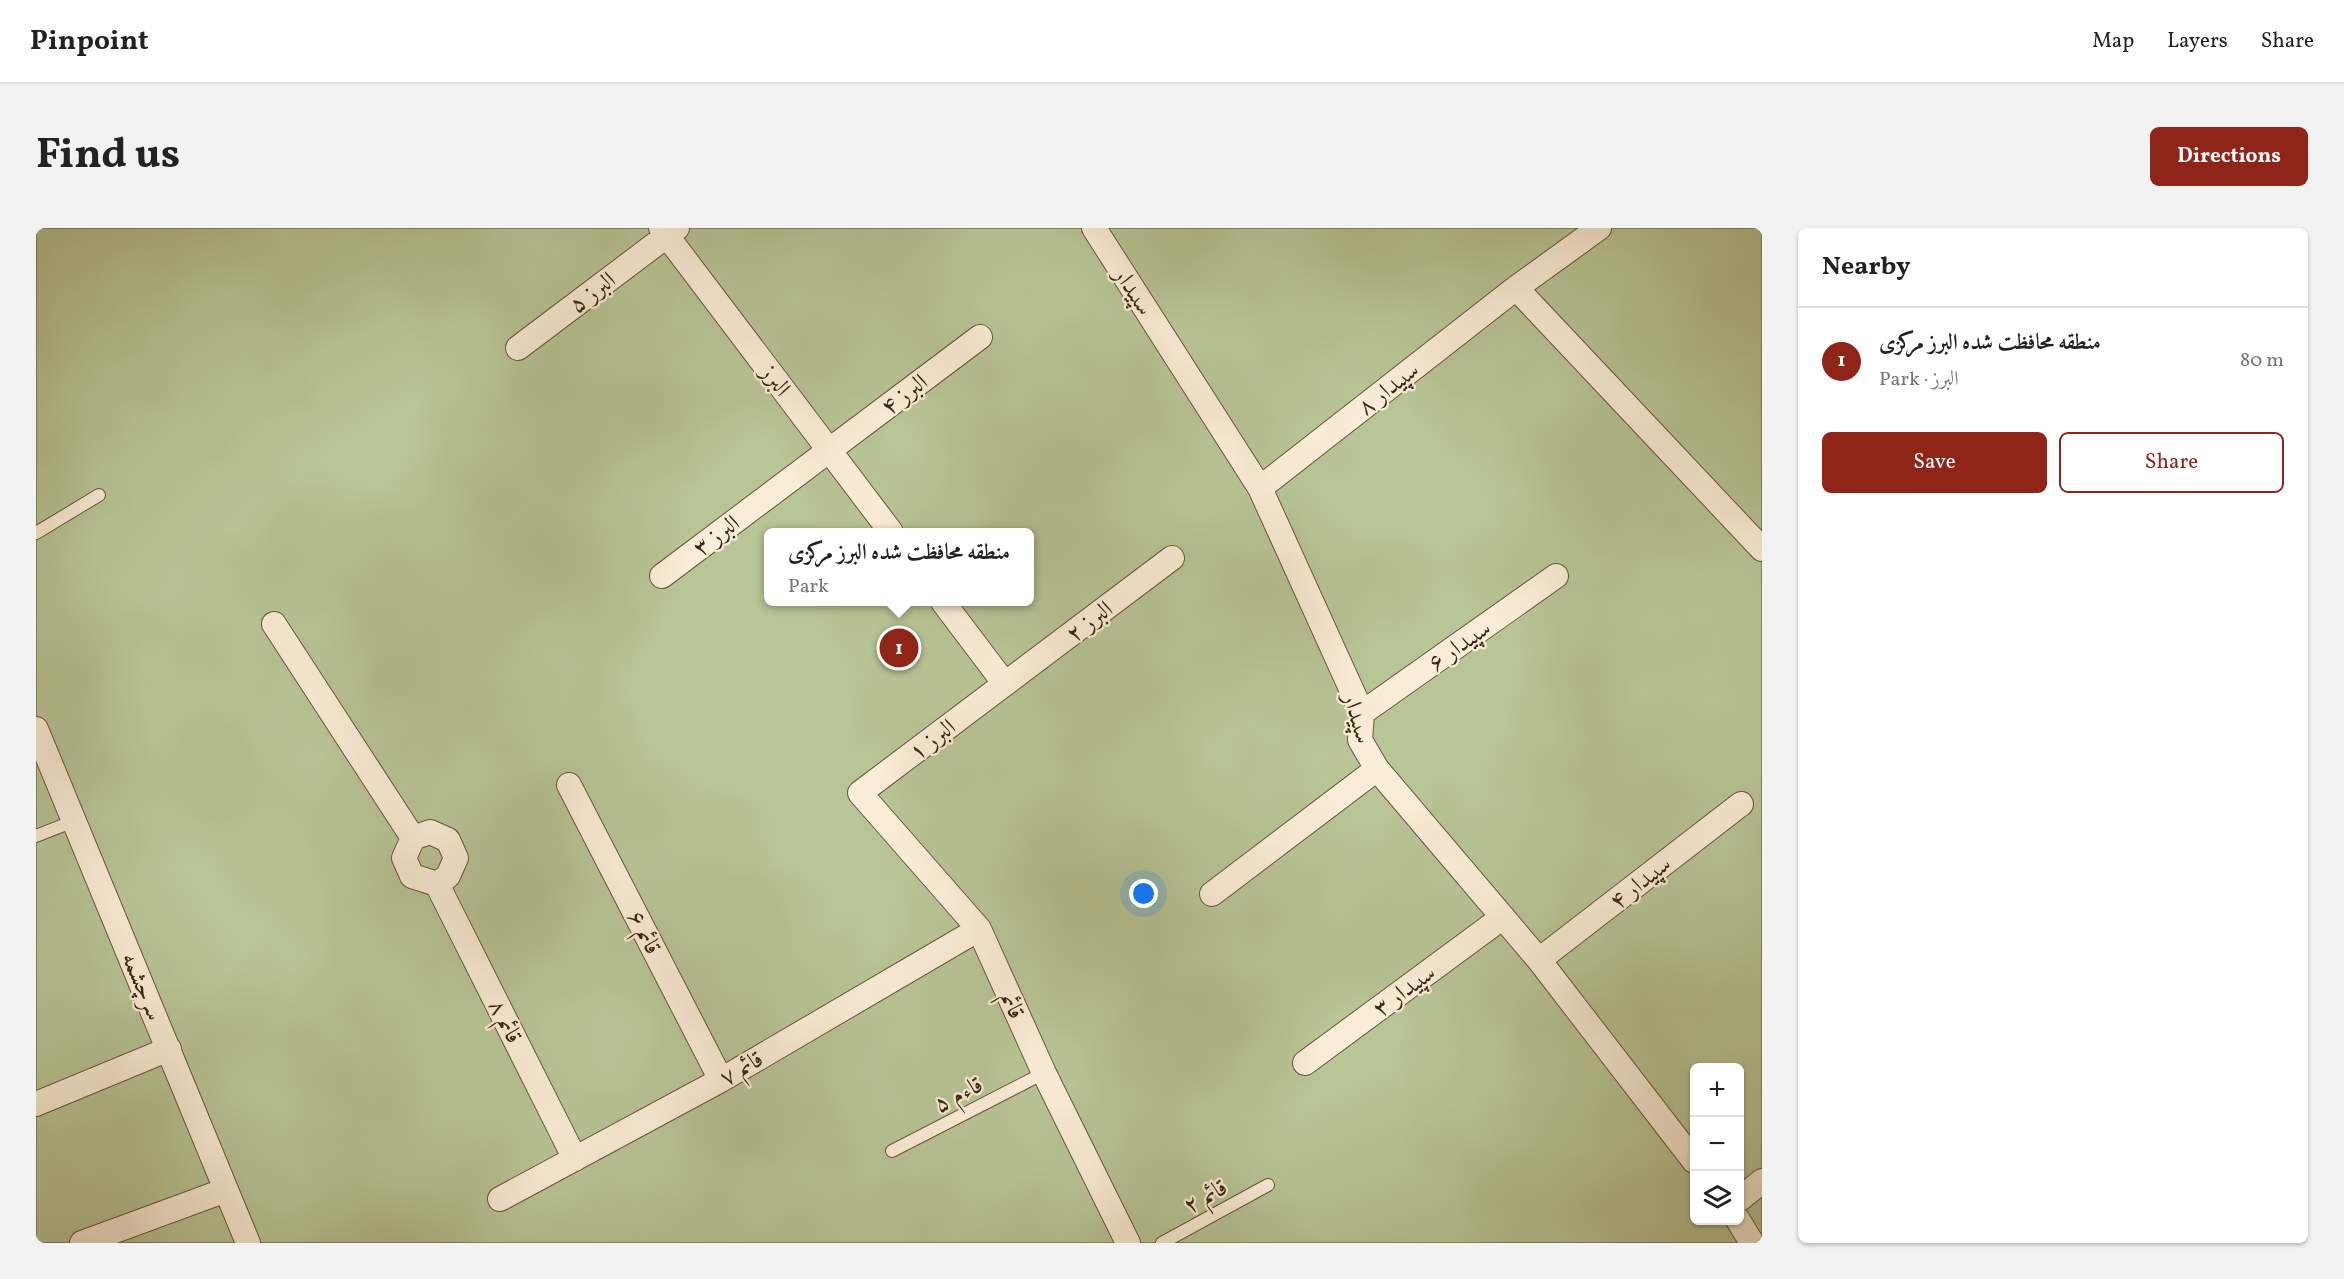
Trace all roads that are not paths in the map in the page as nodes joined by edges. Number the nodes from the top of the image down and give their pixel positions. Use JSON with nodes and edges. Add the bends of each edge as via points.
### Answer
{"nodes":[{"id":1,"x":1094,"y":228,"type":"edge"},
{"id":2,"x":1599,"y":228,"type":"edge"},
{"id":3,"x":668,"y":231,"type":"edge"},
{"id":4,"x":1516,"y":288,"type":"junction"},
{"id":5,"x":980,"y":337,"type":"dead end"},
{"id":6,"x":518,"y":348,"type":"dead end"},
{"id":7,"x":829,"y":450,"type":"junction"},
{"id":8,"x":1260,"y":488,"type":"junction"},
{"id":9,"x":99,"y":495,"type":"dead end"},
{"id":10,"x":888,"y":528,"type":"edge"},
{"id":11,"x":36,"y":532,"type":"edge"},
{"id":12,"x":1762,"y":549,"type":"edge"},
{"id":13,"x":1172,"y":558,"type":"dead end"},
{"id":14,"x":662,"y":576,"type":"dead end"},
{"id":15,"x":1556,"y":576,"type":"dead end"},
{"id":16,"x":946,"y":606,"type":"edge"},
{"id":17,"x":274,"y":624,"type":"dead end"},
{"id":18,"x":1005,"y":684,"type":"junction"},
{"id":19,"x":1362,"y":713,"type":"junction"},
{"id":20,"x":36,"y":729,"type":"edge"},
{"id":21,"x":1377,"y":769,"type":"junction"},
{"id":22,"x":569,"y":785,"type":"dead end"},
{"id":23,"x":860,"y":793,"type":"joint"},
{"id":24,"x":1741,"y":804,"type":"dead end"},
{"id":25,"x":74,"y":821,"type":"junction"},
{"id":26,"x":36,"y":836,"type":"edge"},
{"id":27,"x":413,"y":838,"type":"junction"},
{"id":28,"x":437,"y":884,"type":"junction"},
{"id":29,"x":1212,"y":894,"type":"dead end"},
{"id":30,"x":1503,"y":917,"type":"junction"},
{"id":31,"x":979,"y":929,"type":"junction"},
{"id":32,"x":1539,"y":960,"type":"junction"},
{"id":33,"x":170,"y":1049,"type":"junction"},
{"id":34,"x":1305,"y":1063,"type":"dead end"},
{"id":35,"x":1044,"y":1073,"type":"junction"},
{"id":36,"x":721,"y":1080,"type":"junction"},
{"id":37,"x":36,"y":1104,"type":"edge"},
{"id":38,"x":892,"y":1151,"type":"dead end"},
{"id":39,"x":1690,"y":1155,"type":"edge"},
{"id":40,"x":575,"y":1159,"type":"junction"},
{"id":41,"x":1762,"y":1181,"type":"edge"},
{"id":42,"x":1268,"y":1185,"type":"dead end"},
{"id":43,"x":226,"y":1190,"type":"junction"},
{"id":44,"x":1744,"y":1196,"type":"edge"},
{"id":45,"x":500,"y":1199,"type":"dead end"},
{"id":46,"x":1741,"y":1225,"type":"edge"},
{"id":47,"x":82,"y":1243,"type":"edge"},
{"id":48,"x":248,"y":1243,"type":"edge"},
{"id":49,"x":1128,"y":1243,"type":"edge"},
{"id":50,"x":1162,"y":1243,"type":"edge"},
{"id":51,"x":1752,"y":1243,"type":"edge"}],
"edges":[{"from":1,"to":8,"type":"street","name":"سپیدار"},
{"from":2,"to":4,"type":"street","name":"سپیدار ۸"},
{"from":3,"to":6,"type":"street","name":"البرز ۵"},
{"from":3,"to":7,"type":"street","name":"البرز"},
{"from":4,"to":8,"type":"street","name":"سپیدار ۸"},
{"from":4,"to":12,"type":"street"},
{"from":5,"to":7,"type":"street","name":"البرز ۴"},
{"from":7,"to":10,"type":"street","name":"البرز"},
{"from":7,"to":14,"type":"street","name":"البرز ۳"},
{"from":8,"to":19,"type":"street","name":"سپیدار"},
{"from":9,"to":11,"type":"lane"},
{"from":13,"to":18,"type":"street","name":"البرز ۲"},
{"from":15,"to":19,"type":"street","name":"سپیدار ۶"},
{"from":16,"to":18,"type":"street"},
{"from":17,"to":27,"type":"street"},
{"from":18,"to":23,"type":"street","name":"البرز ۱"},
{"from":19,"to":21,"type":"street","name":"سپیدار","via":[[1360,740]]},
{"from":20,"to":25,"type":"street","name":"سرچشمه"},
{"from":21,"to":29,"type":"street"},
{"from":21,"to":30,"type":"street","name":"سپیدار"},
{"from":22,"to":36,"type":"street","name":"قائم ۶"},
{"from":23,"to":31,"type":"street","name":"قائم"},
{"from":24,"to":32,"type":"street","name":"سپیدار ۴"},
{"from":25,"to":26,"type":"lane"},
{"from":25,"to":33,"type":"street","name":"سرچشمه"},
{"from":27,"to":28,"type":"street","via":[[404,858],[412,876]]},
{"from":27,"to":28,"type":"street","via":[[430,832],[448,840],[456,858],[448,876]]},
{"from":28,"to":40,"type":"street","name":"قائم ۸"},
{"from":30,"to":32,"type":"street","name":"سپیدار"},
{"from":30,"to":34,"type":"street","name":"سپیدار ۳"},
{"from":31,"to":35,"type":"street","name":"قائم"},
{"from":31,"to":36,"type":"street","name":"قائم ۷"},
{"from":32,"to":39,"type":"street","name":"سپیدار"},
{"from":33,"to":37,"type":"street"},
{"from":33,"to":43,"type":"street","name":"سرچشمه"},
{"from":35,"to":38,"type":"lane","name":"قاءم ۵"},
{"from":35,"to":49,"type":"street","name":"قائم"},
{"from":36,"to":40,"type":"street","name":"قائم ۷"},
{"from":40,"to":45,"type":"street","name":"قائم ۷"},
{"from":41,"to":44,"type":"street"},
{"from":42,"to":50,"type":"lane","name":"قائم ۲"},
{"from":43,"to":47,"type":"street"},
{"from":43,"to":48,"type":"street","name":"سرچشمه"},
{"from":46,"to":51,"type":"street"}]}
